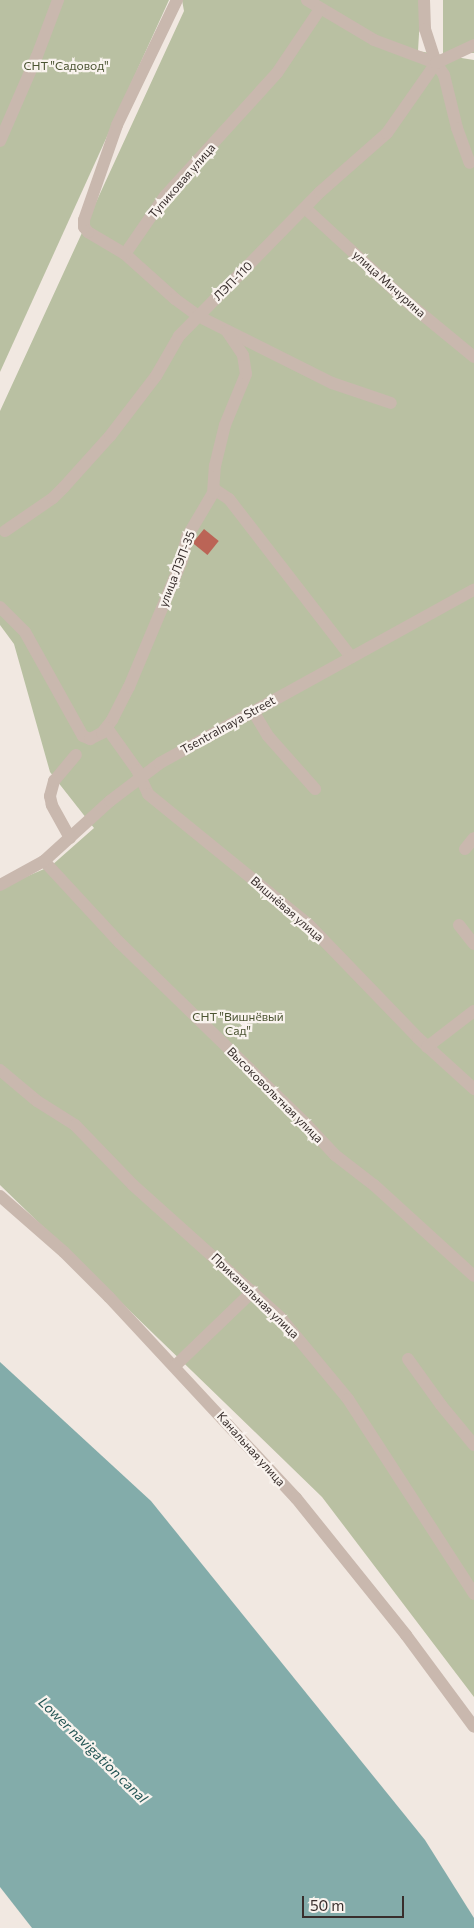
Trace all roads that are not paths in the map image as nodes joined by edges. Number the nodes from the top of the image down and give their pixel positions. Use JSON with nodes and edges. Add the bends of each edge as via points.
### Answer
{"nodes":[{"id":1,"x":58,"y":0,"type":"edge"},
{"id":2,"x":177,"y":0,"type":"edge"},
{"id":3,"x":307,"y":0,"type":"edge"},
{"id":4,"x":424,"y":0,"type":"edge"},
{"id":5,"x":320,"y":9,"type":"junction"},
{"id":6,"x":474,"y":45,"type":"edge"},
{"id":7,"x":436,"y":63,"type":"junction"},
{"id":8,"x":0,"y":141,"type":"edge"},
{"id":9,"x":470,"y":163,"type":"dead end"},
{"id":10,"x":305,"y":208,"type":"junction"},
{"id":11,"x":125,"y":254,"type":"junction"},
{"id":12,"x":198,"y":316,"type":"junction"},
{"id":13,"x":227,"y":331,"type":"junction"},
{"id":14,"x":474,"y":357,"type":"edge"},
{"id":15,"x":391,"y":403,"type":"dead end"},
{"id":16,"x":214,"y":489,"type":"junction"},
{"id":17,"x":2,"y":533,"type":"edge"},
{"id":18,"x":474,"y":590,"type":"edge"},
{"id":19,"x":0,"y":607,"type":"edge"},
{"id":20,"x":351,"y":658,"type":"junction"},
{"id":21,"x":253,"y":711,"type":"junction"},
{"id":22,"x":107,"y":728,"type":"junction"},
{"id":23,"x":76,"y":755,"type":"dead end"},
{"id":24,"x":140,"y":778,"type":"junction"},
{"id":25,"x":315,"y":789,"type":"dead end"},
{"id":26,"x":70,"y":838,"type":"junction"},
{"id":27,"x":474,"y":838,"type":"edge"},
{"id":28,"x":465,"y":849,"type":"dead end"},
{"id":29,"x":44,"y":861,"type":"junction"},
{"id":30,"x":0,"y":885,"type":"edge"},
{"id":31,"x":459,"y":925,"type":"dead end"},
{"id":32,"x":474,"y":944,"type":"edge"},
{"id":33,"x":474,"y":1011,"type":"edge"},
{"id":34,"x":428,"y":1046,"type":"junction"},
{"id":35,"x":0,"y":1070,"type":"edge"},
{"id":36,"x":474,"y":1088,"type":"edge"},
{"id":37,"x":0,"y":1196,"type":"edge"},
{"id":38,"x":474,"y":1276,"type":"edge"},
{"id":39,"x":253,"y":1292,"type":"junction"},
{"id":40,"x":408,"y":1359,"type":"dead end"},
{"id":41,"x":175,"y":1366,"type":"junction"},
{"id":42,"x":474,"y":1445,"type":"edge"},
{"id":43,"x":474,"y":1594,"type":"edge"},
{"id":44,"x":474,"y":1727,"type":"edge"}],
"edges":[{"from":1,"to":8,"type":"street"},
{"from":2,"to":11,"type":"street","via":[[117,125],[84,220],[88,232]]},
{"from":3,"to":5,"type":"street"},
{"from":4,"to":7,"type":"street","via":[[425,29]]},
{"from":5,"to":7,"type":"street","via":[[374,40]]},
{"from":5,"to":11,"type":"street","name":"Тупиковая улица","via":[[277,73],[166,196]]},
{"from":6,"to":7,"type":"street"},
{"from":7,"to":9,"type":"street","via":[[444,75],[455,123]]},
{"from":7,"to":10,"type":"street","name":"ЛЭП-110","via":[[387,133]]},
{"from":10,"to":12,"type":"street","name":"ЛЭП-110"},
{"from":10,"to":14,"type":"street","name":"улица Мичурина","via":[[406,301]]},
{"from":11,"to":12,"type":"street","via":[[175,300]]},
{"from":12,"to":13,"type":"street"},
{"from":12,"to":17,"type":"street","name":"ЛЭП-110","via":[[179,336],[156,376],[110,436],[71,480],[53,498]]},
{"from":13,"to":15,"type":"street","via":[[332,383]]},
{"from":13,"to":16,"type":"street","name":"улица ЛЭП-35","via":[[243,355],[246,374],[225,425],[215,466]]},
{"from":16,"to":20,"type":"street","via":[[229,499]]},
{"from":16,"to":22,"type":"street","name":"улица ЛЭП-35","via":[[187,537],[182,560],[129,688]]},
{"from":18,"to":20,"type":"street","name":"Tsentralnaya Street"},
{"from":19,"to":22,"type":"street","via":[[25,632],[79,731],[87,738],[94,738]]},
{"from":20,"to":21,"type":"street","name":"Tsentralnaya Street"},
{"from":21,"to":24,"type":"street","name":"Tsentralnaya Street","via":[[195,742]]},
{"from":21,"to":25,"type":"street","via":[[268,736]]},
{"from":22,"to":24,"type":"street","name":"Вишнёвая улица"},
{"from":23,"to":26,"type":"street","via":[[54,781],[50,796]]},
{"from":24,"to":26,"type":"street","name":"Tsentralnaya Street"},
{"from":24,"to":34,"type":"street","name":"Вишнёвая улица","via":[[144,789],[157,803],[308,924]]},
{"from":26,"to":29,"type":"street","name":"Tsentralnaya Street"},
{"from":27,"to":28,"type":"street"},
{"from":29,"to":30,"type":"street","name":"Tsentralnaya Street"},
{"from":29,"to":38,"type":"street","name":"Высоковольтная улица","via":[[119,942],[335,1155],[374,1185]]},
{"from":31,"to":32,"type":"street"},
{"from":33,"to":34,"type":"street"},
{"from":34,"to":36,"type":"street","name":"Вишнёвая улица"},
{"from":35,"to":39,"type":"street","name":"Приканальная улица","via":[[37,1102],[75,1125],[133,1185]]},
{"from":37,"to":41,"type":"street","name":"Канальная улица","via":[[64,1252]]},
{"from":39,"to":41,"type":"street"},
{"from":39,"to":43,"type":"street","name":"Приканальная улица","via":[[281,1318],[348,1399]]},
{"from":40,"to":42,"type":"street"},
{"from":41,"to":44,"type":"street","name":"Канальная улица","via":[[296,1498],[406,1635]]}]}
